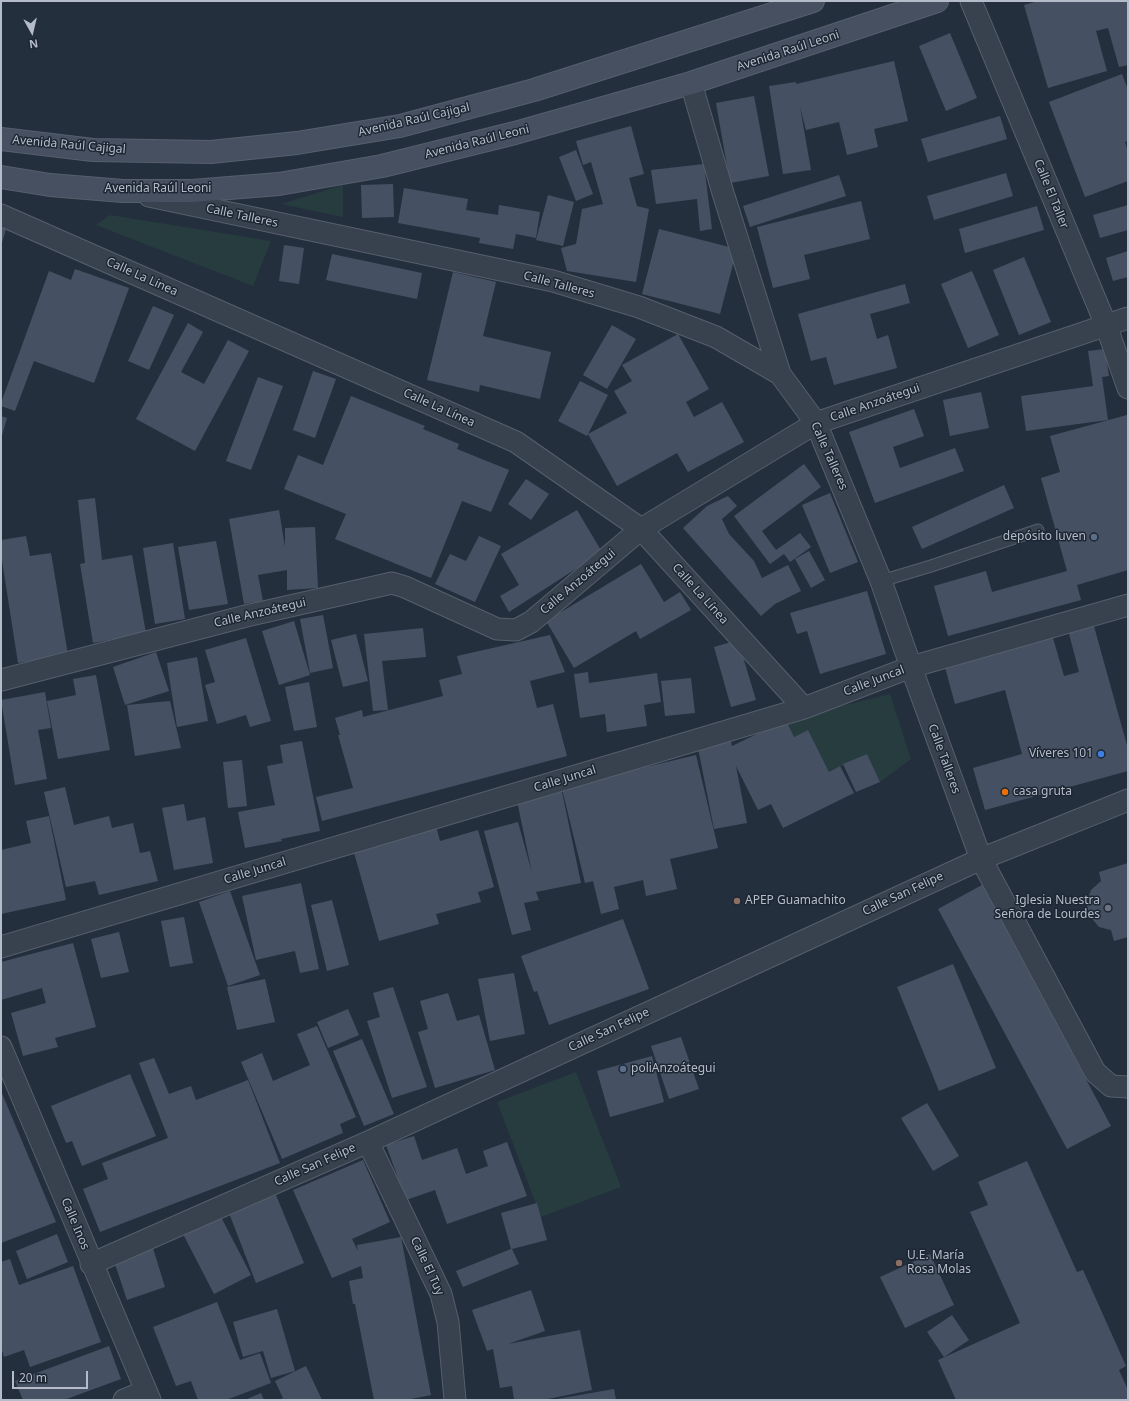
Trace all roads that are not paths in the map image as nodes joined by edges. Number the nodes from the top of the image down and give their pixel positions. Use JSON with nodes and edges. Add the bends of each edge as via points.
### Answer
{"nodes":[{"id":1,"x":813,"y":1,"type":"edge"},
{"id":2,"x":937,"y":1,"type":"edge"},
{"id":3,"x":972,"y":1,"type":"edge"},
{"id":4,"x":691,"y":83,"type":"junction"},
{"id":5,"x":1,"y":139,"type":"edge"},
{"id":6,"x":1,"y":177,"type":"edge"},
{"id":7,"x":123,"y":191,"type":"junction"},
{"id":8,"x":1,"y":215,"type":"edge"},
{"id":9,"x":1128,"y":318,"type":"edge"},
{"id":10,"x":1106,"y":325,"type":"junction"},
{"id":11,"x":780,"y":374,"type":"junction"},
{"id":12,"x":1128,"y":388,"type":"edge"},
{"id":13,"x":816,"y":423,"type":"junction"},
{"id":14,"x":641,"y":529,"type":"junction"},
{"id":15,"x":1038,"y":530,"type":"dead end"},
{"id":16,"x":881,"y":581,"type":"junction"},
{"id":17,"x":1128,"y":605,"type":"edge"},
{"id":18,"x":911,"y":667,"type":"junction"},
{"id":19,"x":1,"y":680,"type":"edge"},
{"id":20,"x":804,"y":708,"type":"junction"},
{"id":21,"x":1128,"y":800,"type":"edge"},
{"id":22,"x":981,"y":858,"type":"junction"},
{"id":23,"x":1,"y":947,"type":"edge"},
{"id":24,"x":1,"y":1047,"type":"edge"},
{"id":25,"x":1128,"y":1087,"type":"edge"},
{"id":26,"x":368,"y":1142,"type":"junction"},
{"id":27,"x":91,"y":1264,"type":"junction"},
{"id":28,"x":148,"y":1396,"type":"edge"},
{"id":29,"x":124,"y":1400,"type":"edge"},
{"id":30,"x":455,"y":1400,"type":"edge"}],
"edges":[{"from":1,"to":5,"type":"main road","name":"Avenida Raúl Cajigal","via":[[534,90],[400,126],[298,143],[211,152],[93,150]]},
{"from":2,"to":4,"type":"main road","name":"Avenida Raúl Leoni"},
{"from":3,"to":10,"type":"street","name":"Calle El Taller"},
{"from":4,"to":7,"type":"main road","name":"Avenida Raúl Leoni","via":[[508,135],[382,166],[279,184],[192,191]]},
{"from":4,"to":11,"type":"street"},
{"from":6,"to":7,"type":"main road","name":"Avenida Raúl Leoni","via":[[50,185]]},
{"from":7,"to":11,"type":"street","name":"Calle Talleres","via":[[553,281],[639,307],[716,337]]},
{"from":8,"to":14,"type":"street","name":"Calle La Línea","via":[[516,442]]},
{"from":9,"to":10,"type":"street","name":"Calle Anzoátegui"},
{"from":10,"to":12,"type":"street","name":"Calle El Taller"},
{"from":10,"to":13,"type":"street","name":"Calle Anzoátegui"},
{"from":11,"to":13,"type":"street","name":"Calle Talleres"},
{"from":13,"to":14,"type":"street","name":"Calle Anzoátegui"},
{"from":13,"to":16,"type":"street","name":"Calle Talleres"},
{"from":14,"to":19,"type":"street","name":"Calle Anzoátegui","via":[[531,622],[516,630],[497,629],[392,583],[246,616]]},
{"from":14,"to":20,"type":"street","name":"Calle La Línea"},
{"from":15,"to":16,"type":"lane"},
{"from":16,"to":18,"type":"street","name":"Calle Talleres"},
{"from":17,"to":18,"type":"street","name":"Calle Juncal"},
{"from":18,"to":20,"type":"street","name":"Calle Juncal"},
{"from":18,"to":22,"type":"street","name":"Calle Talleres"},
{"from":20,"to":23,"type":"street","name":"Calle Juncal"},
{"from":21,"to":22,"type":"street","name":"Calle San Felipe"},
{"from":22,"to":25,"type":"street","name":"Calle Talleres","via":[[1095,1072],[1111,1086]]},
{"from":22,"to":26,"type":"street","name":"Calle San Felipe"},
{"from":24,"to":27,"type":"street","name":"Calle Inos"},
{"from":26,"to":27,"type":"street","name":"Calle San Felipe"},
{"from":26,"to":30,"type":"street","name":"Calle El Tuy","via":[[441,1294],[448,1322]]},
{"from":27,"to":28,"type":"street","name":"Calle Inos"},
{"from":28,"to":29,"type":"street"}]}
